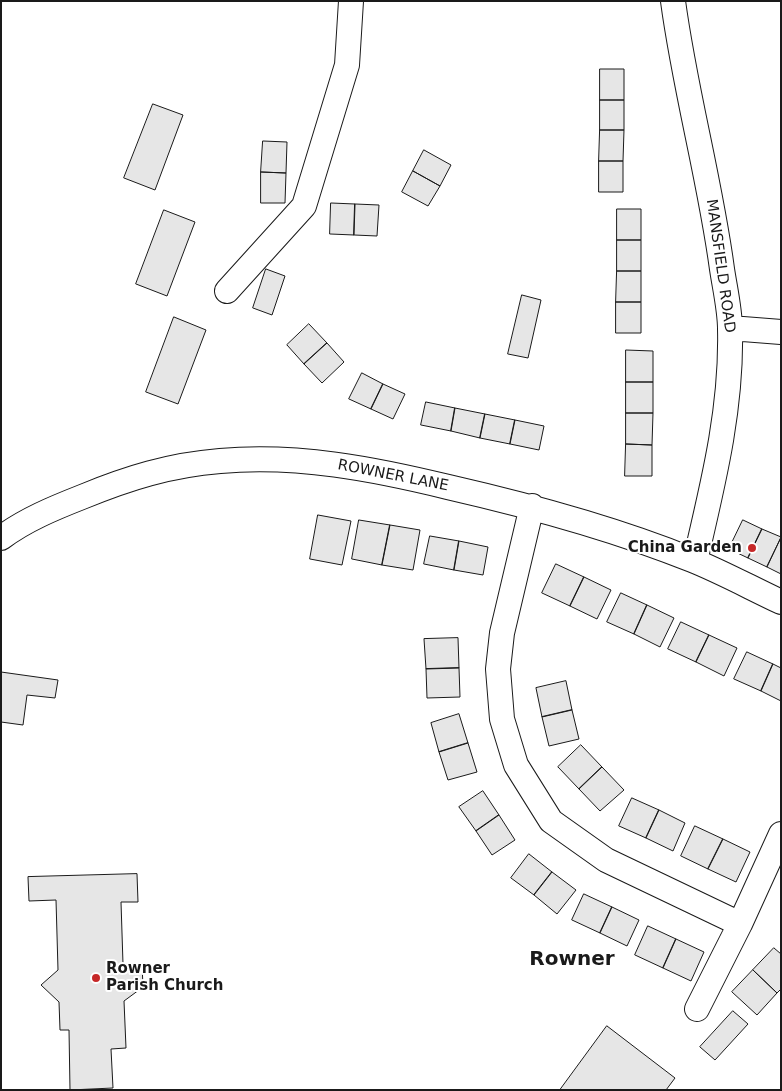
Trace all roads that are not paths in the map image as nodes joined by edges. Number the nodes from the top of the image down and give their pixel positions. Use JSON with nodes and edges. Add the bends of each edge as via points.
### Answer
{"nodes":[{"id":1,"x":351,"y":1,"type":"edge"},
{"id":2,"x":673,"y":1,"type":"edge"},
{"id":3,"x":227,"y":291,"type":"dead end"},
{"id":4,"x":730,"y":328,"type":"junction"},
{"id":5,"x":781,"y":332,"type":"edge"},
{"id":6,"x":532,"y":506,"type":"junction"},
{"id":7,"x":1,"y":538,"type":"edge"},
{"id":8,"x":694,"y":561,"type":"junction"},
{"id":9,"x":781,"y":602,"type":"edge"},
{"id":10,"x":781,"y":834,"type":"edge"},
{"id":11,"x":740,"y":924,"type":"junction"},
{"id":12,"x":697,"y":1009,"type":"dead end"}],
"edges":[{"from":1,"to":3,"type":"street","via":[[347,65],[304,206]]},
{"from":2,"to":4,"type":"street","name":"MANSFIELD ROAD","via":[[680,52],[717,228]]},
{"from":4,"to":5,"type":"street"},
{"from":4,"to":8,"type":"street","name":"MANSFIELD ROAD","via":[[727,403],[717,469]]},
{"from":6,"to":7,"type":"street","name":"ROWNER LANE","via":[[394,474],[321,463],[277,459],[220,461],[149,472],[68,502],[14,528]]},
{"from":6,"to":8,"type":"street","name":"ROWNER LANE"},
{"from":6,"to":11,"type":"street","via":[[502,633],[498,669],[502,719],[516,764],[551,821],[606,860]]},
{"from":8,"to":9,"type":"street","name":"ROWNER LANE"},
{"from":10,"to":11,"type":"street"},
{"from":11,"to":12,"type":"street"}]}
